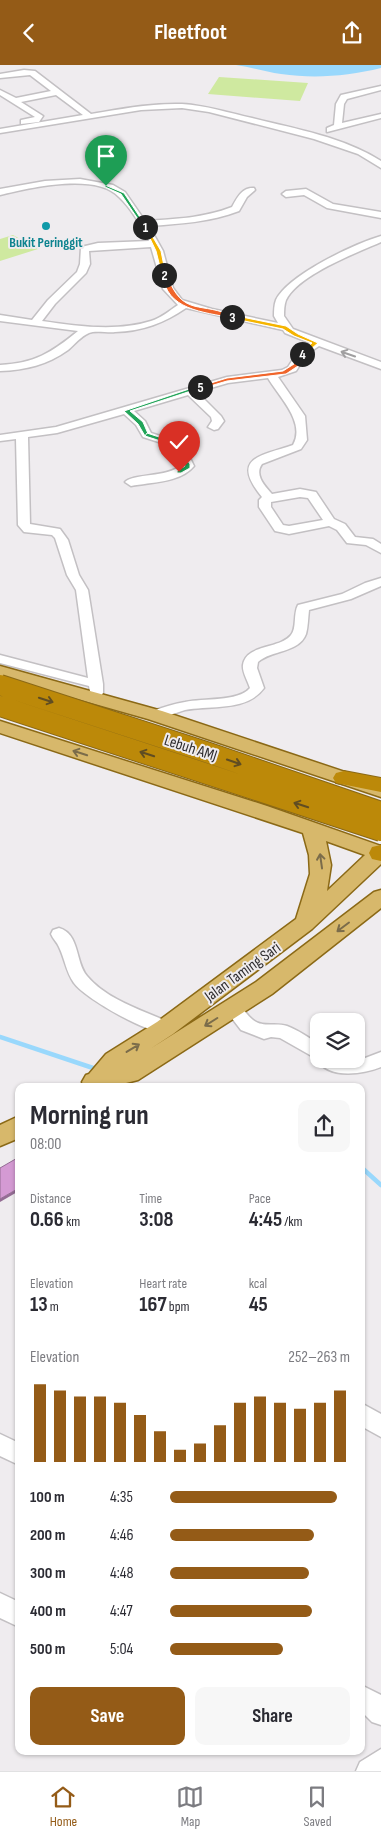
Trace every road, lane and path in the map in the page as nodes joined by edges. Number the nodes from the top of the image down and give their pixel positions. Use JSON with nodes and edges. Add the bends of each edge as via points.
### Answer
{"nodes":[{"id":1,"x":0,"y":76,"type":"edge"},
{"id":2,"x":381,"y":89,"type":"edge"},
{"id":3,"x":0,"y":92,"type":"edge"},
{"id":4,"x":57,"y":92,"type":"junction"},
{"id":5,"x":0,"y":99,"type":"edge"},
{"id":6,"x":12,"y":99,"type":"junction"},
{"id":7,"x":89,"y":116,"type":"junction"},
{"id":8,"x":381,"y":116,"type":"edge"},
{"id":9,"x":0,"y":126,"type":"edge"},
{"id":10,"x":338,"y":126,"type":"junction"},
{"id":11,"x":0,"y":131,"type":"edge"},
{"id":12,"x":317,"y":137,"type":"junction"},
{"id":13,"x":377,"y":158,"type":"edge"},
{"id":14,"x":381,"y":165,"type":"edge"},
{"id":15,"x":251,"y":190,"type":"dead end"},
{"id":16,"x":0,"y":192,"type":"edge"},
{"id":17,"x":286,"y":194,"type":"dead end"},
{"id":18,"x":381,"y":215,"type":"edge"},
{"id":19,"x":144,"y":224,"type":"junction"},
{"id":20,"x":381,"y":239,"type":"edge"},
{"id":21,"x":155,"y":245,"type":"junction"},
{"id":22,"x":185,"y":305,"type":"junction"},
{"id":23,"x":0,"y":318,"type":"edge"},
{"id":24,"x":36,"y":322,"type":"junction"},
{"id":25,"x":284,"y":327,"type":"junction"},
{"id":26,"x":87,"y":329,"type":"junction"},
{"id":27,"x":316,"y":343,"type":"junction"},
{"id":28,"x":381,"y":366,"type":"edge"},
{"id":29,"x":0,"y":368,"type":"edge"},
{"id":30,"x":272,"y":375,"type":"junction"},
{"id":31,"x":189,"y":391,"type":"junction"},
{"id":32,"x":126,"y":411,"type":"junction"},
{"id":33,"x":214,"y":427,"type":"dead end"},
{"id":34,"x":22,"y":435,"type":"junction"},
{"id":35,"x":0,"y":438,"type":"edge"},
{"id":36,"x":131,"y":482,"type":"dead end"},
{"id":37,"x":269,"y":498,"type":"junction"},
{"id":38,"x":330,"y":522,"type":"junction"},
{"id":39,"x":381,"y":549,"type":"edge"},
{"id":40,"x":381,"y":582,"type":"edge"},
{"id":41,"x":0,"y":659,"type":"edge"},
{"id":42,"x":0,"y":671,"type":"edge"},
{"id":43,"x":0,"y":685,"type":"edge"},
{"id":44,"x":96,"y":691,"type":"junction"},
{"id":45,"x":0,"y":706,"type":"edge"},
{"id":46,"x":155,"y":715,"type":"junction"},
{"id":47,"x":0,"y":727,"type":"edge"},
{"id":48,"x":264,"y":752,"type":"junction"},
{"id":49,"x":344,"y":778,"type":"junction"},
{"id":50,"x":381,"y":785,"type":"edge"},
{"id":51,"x":381,"y":791,"type":"edge"},
{"id":52,"x":260,"y":811,"type":"junction"},
{"id":53,"x":381,"y":813,"type":"edge"},
{"id":54,"x":311,"y":829,"type":"junction"},
{"id":55,"x":381,"y":831,"type":"edge"},
{"id":56,"x":381,"y":853,"type":"edge"},
{"id":57,"x":381,"y":897,"type":"edge"},
{"id":58,"x":372,"y":908,"type":"edge"},
{"id":59,"x":304,"y":924,"type":"junction"},
{"id":60,"x":59,"y":934,"type":"dead end"},
{"id":61,"x":233,"y":1008,"type":"junction"},
{"id":62,"x":165,"y":1027,"type":"junction"},
{"id":63,"x":310,"y":1048,"type":"edge"},
{"id":64,"x":381,"y":1059,"type":"edge"},
{"id":65,"x":365,"y":1066,"type":"edge"},
{"id":66,"x":93,"y":1083,"type":"edge"},
{"id":67,"x":15,"y":1128,"type":"edge"},
{"id":68,"x":0,"y":1136,"type":"edge"},
{"id":69,"x":365,"y":1416,"type":"edge"},
{"id":70,"x":381,"y":1427,"type":"edge"},
{"id":71,"x":0,"y":1444,"type":"edge"},
{"id":72,"x":15,"y":1453,"type":"edge"},
{"id":73,"x":0,"y":1605,"type":"edge"},
{"id":74,"x":15,"y":1613,"type":"edge"},
{"id":75,"x":365,"y":1699,"type":"edge"},
{"id":76,"x":381,"y":1713,"type":"edge"},
{"id":77,"x":381,"y":1762,"type":"edge"},
{"id":78,"x":369,"y":1771,"type":"edge"}],
"edges":[{"from":1,"to":4,"type":"street","via":[[29,72]]},
{"from":2,"to":10,"type":"street","via":[[344,97]]},
{"from":3,"to":6,"type":"street"},
{"from":4,"to":6,"type":"street"},
{"from":4,"to":7,"type":"street"},
{"from":5,"to":6,"type":"street"},
{"from":6,"to":9,"type":"street","via":[[39,118]]},
{"from":7,"to":11,"type":"street"},
{"from":7,"to":12,"type":"street","via":[[141,108],[182,107]]},
{"from":8,"to":10,"type":"street"},
{"from":10,"to":12,"type":"street"},
{"from":12,"to":13,"type":"street"},
{"from":13,"to":14,"type":"street"},
{"from":15,"to":19,"type":"street","via":[[243,195],[236,209],[227,213]]},
{"from":16,"to":19,"type":"street","via":[[56,183],[95,183],[122,193]]},
{"from":17,"to":18,"type":"street","via":[[306,192],[330,206]]},
{"from":19,"to":21,"type":"street"},
{"from":20,"to":25,"type":"street","via":[[319,268],[288,288],[278,305],[278,317]]},
{"from":21,"to":22,"type":"street","via":[[168,289]]},
{"from":21,"to":24,"type":"street","via":[[84,249],[86,259],[81,275],[64,289]]},
{"from":22,"to":25,"type":"street"},
{"from":22,"to":26,"type":"street","via":[[152,324],[126,329]]},
{"from":23,"to":24,"type":"street"},
{"from":24,"to":26,"type":"street"},
{"from":25,"to":27,"type":"street"},
{"from":26,"to":29,"type":"street","via":[[65,349],[45,361]]},
{"from":28,"to":27,"type":"street","one_way":true},
{"from":27,"to":30,"type":"street","via":[[303,352],[292,369]]},
{"from":30,"to":31,"type":"street","via":[[227,380]]},
{"from":30,"to":37,"type":"street","via":[[300,416],[301,440],[297,447],[268,455],[255,465],[256,480]]},
{"from":31,"to":32,"type":"street"},
{"from":31,"to":33,"type":"street","via":[[216,416],[218,421]]},
{"from":32,"to":34,"type":"street","via":[[57,430]]},
{"from":32,"to":36,"type":"street","via":[[141,423],[147,435],[172,443],[188,466],[171,474]]},
{"from":34,"to":35,"type":"street"},
{"from":34,"to":44,"type":"street","via":[[24,525],[28,529],[56,533],[64,541],[73,574],[82,590]]},
{"from":37,"to":38,"type":"street","via":[[307,493],[315,499]]},
{"from":37,"to":38,"type":"street","via":[[264,503],[279,528],[288,530]]},
{"from":38,"to":39,"type":"street","via":[[340,527],[351,540],[369,542]]},
{"from":40,"to":46,"type":"street","via":[[344,597],[302,608],[299,635],[287,645],[254,658],[251,663],[257,688],[251,695],[187,705]]},
{"from":41,"to":44,"type":"street"},
{"from":42,"to":44,"type":"main road"},
{"from":43,"to":53,"type":"highway","name":"Lebuh AMJ","one_way":true,"bridge":true},
{"from":44,"to":46,"type":"main road"},
{"from":55,"to":45,"type":"highway","name":"Lebuh AMJ","one_way":true,"bridge":true},
{"from":46,"to":48,"type":"main road"},
{"from":52,"to":47,"type":"main road","one_way":true},
{"from":48,"to":49,"type":"main road"},
{"from":48,"to":52,"type":"main road","via":[[356,791],[370,805],[370,816],[366,825],[343,831]]},
{"from":49,"to":50,"type":"highway"},
{"from":49,"to":51,"type":"main road"},
{"from":52,"to":54,"type":"main road"},
{"from":54,"to":56,"type":"main road"},
{"from":59,"to":54,"type":"main road","one_way":true,"via":[[322,867]]},
{"from":56,"to":59,"type":"main road","name":"Jalan Taming Sari"},
{"from":57,"to":58,"type":"main road","name":"Jalan Taming Sari"},
{"from":58,"to":61,"type":"main road","name":"Jalan Taming Sari","one_way":true},
{"from":59,"to":62,"type":"main road","name":"Jalan Taming Sari"},
{"from":60,"to":62,"type":"street","via":[[66,940],[70,959],[81,981],[91,990]]},
{"from":61,"to":63,"type":"street","via":[[247,1025],[264,1032],[284,1032]]},
{"from":61,"to":66,"type":"main road","name":"Jalan Taming Sari","one_way":true,"via":[[130,1073]]},
{"from":66,"to":62,"type":"main road","name":"Jalan Taming Sari","one_way":true,"via":[[114,1060]]},
{"from":64,"to":65,"type":"street"},
{"from":67,"to":68,"type":"main road"},
{"from":69,"to":70,"type":"street"},
{"from":71,"to":72,"type":"street"},
{"from":73,"to":74,"type":"street"},
{"from":75,"to":76,"type":"street"},
{"from":77,"to":78,"type":"street"}]}
